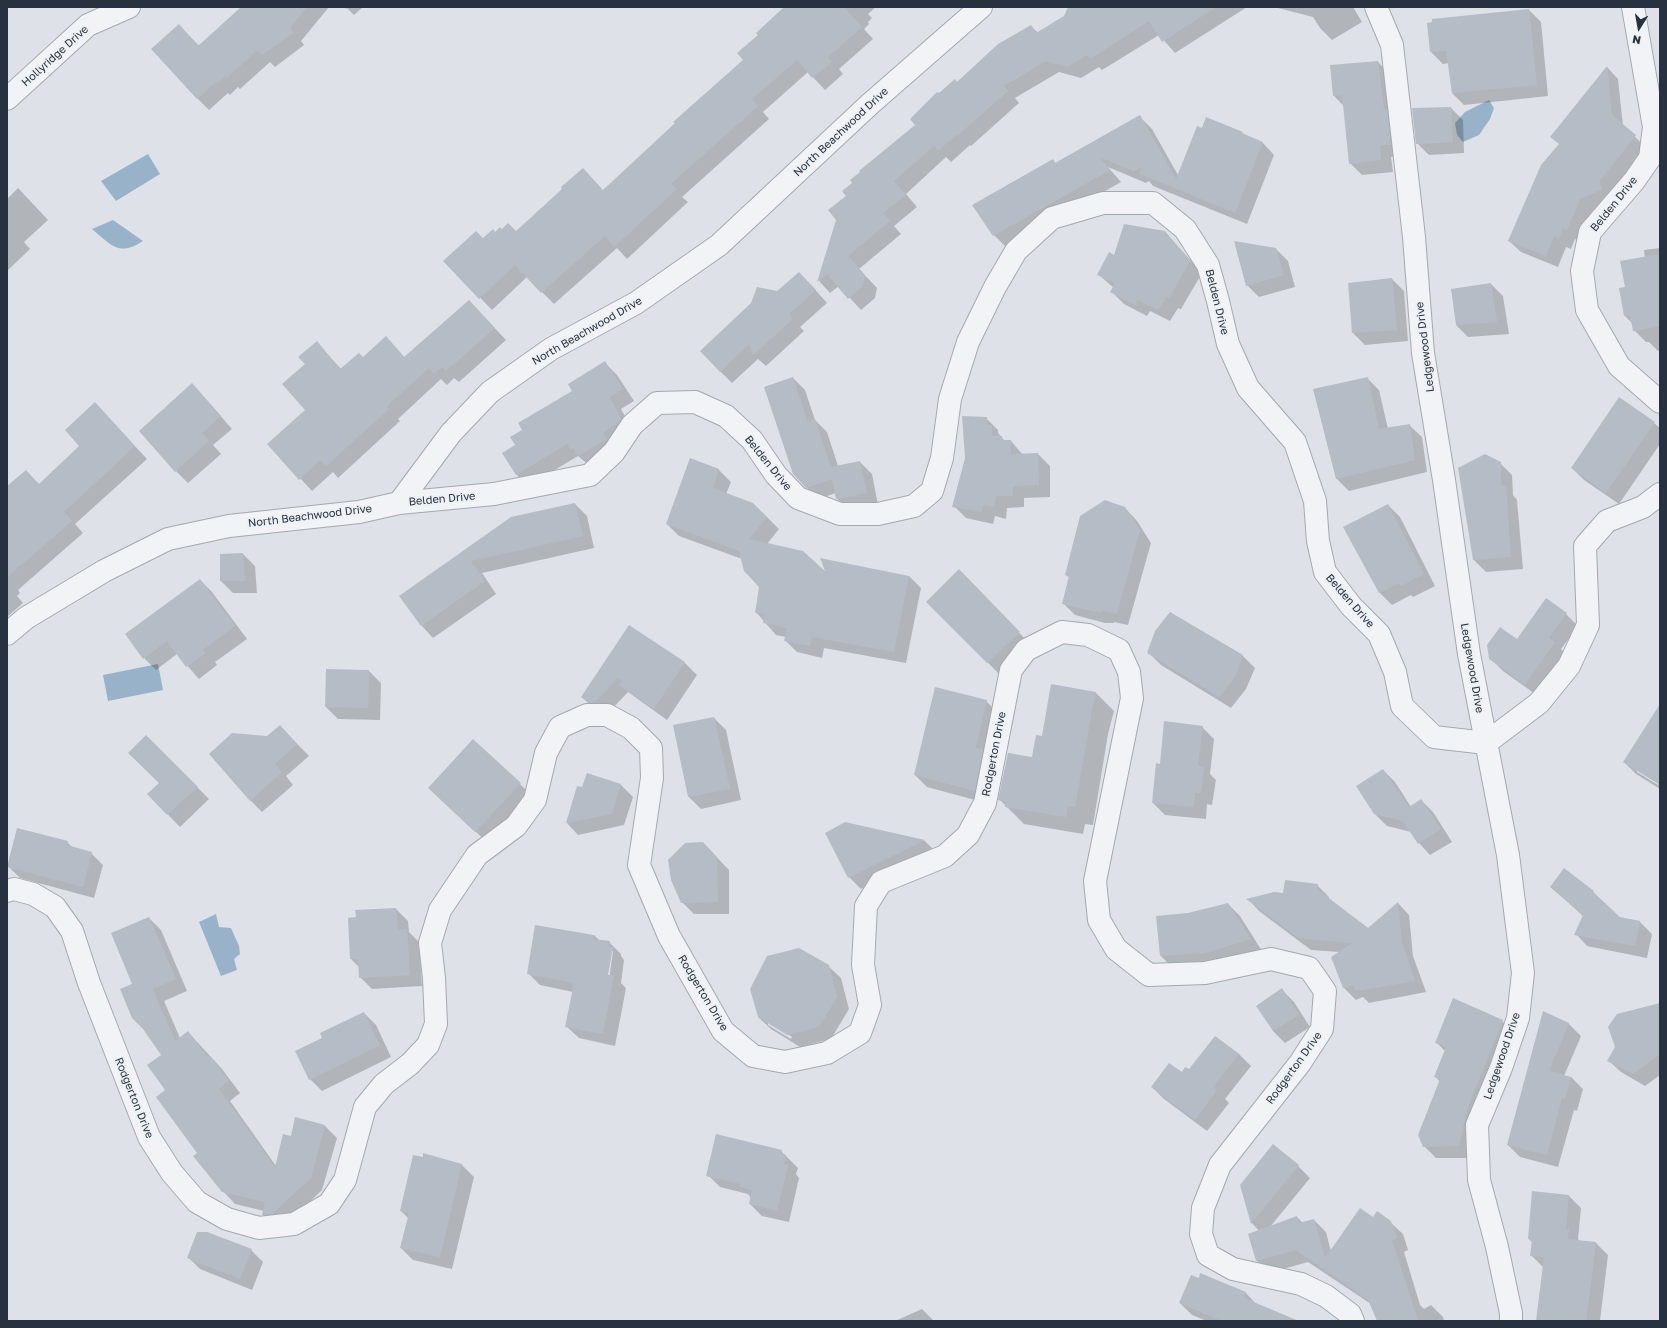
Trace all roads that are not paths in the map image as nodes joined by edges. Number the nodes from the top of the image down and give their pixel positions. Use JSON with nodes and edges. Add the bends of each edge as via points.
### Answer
{"nodes":[{"id":1,"x":129,"y":7,"type":"edge"},
{"id":2,"x":981,"y":7,"type":"edge"},
{"id":3,"x":1376,"y":7,"type":"edge"},
{"id":4,"x":1633,"y":7,"type":"edge"},
{"id":5,"x":7,"y":99,"type":"edge"},
{"id":6,"x":1660,"y":402,"type":"edge"},
{"id":7,"x":1660,"y":494,"type":"edge"},
{"id":8,"x":399,"y":503,"type":"junction"},
{"id":9,"x":7,"y":634,"type":"edge"},
{"id":10,"x":1486,"y":743,"type":"junction"},
{"id":11,"x":7,"y":891,"type":"edge"},
{"id":12,"x":1353,"y":1321,"type":"edge"},
{"id":13,"x":1511,"y":1321,"type":"edge"}],
"edges":[{"from":1,"to":5,"type":"street","name":"Hollyridge Drive","via":[[88,26]]},
{"from":2,"to":8,"type":"street","name":"North Beachwood Drive","via":[[870,104],[719,245],[636,303],[551,350],[490,392],[451,433]]},
{"from":3,"to":10,"type":"street","name":"Ledgewood Drive","via":[[1392,45],[1414,237],[1423,353],[1469,654]]},
{"from":4,"to":6,"type":"street","name":"Belden Drive","via":[[1654,127],[1650,158],[1634,181],[1590,232],[1582,271],[1587,310],[1619,366]]},
{"from":7,"to":10,"type":"street","via":[[1643,507],[1607,521],[1585,546],[1588,625],[1569,666],[1539,703]]},
{"from":8,"to":9,"type":"street","name":"North Beachwood Drive","via":[[359,512],[229,526],[168,539],[104,571],[26,618]]},
{"from":8,"to":10,"type":"street","name":"Belden Drive","via":[[494,494],[590,475],[614,452],[632,425],[657,403],[695,402],[726,416],[752,440],[776,475],[798,498],[840,514],[878,514],[914,506],[932,491],[942,458],[950,399],[968,342],[1016,251],[1052,218],[1103,204],[1153,203],[1185,229],[1208,265],[1228,344],[1248,388],[1295,442],[1314,501],[1318,541],[1325,572],[1351,606],[1379,634],[1395,672],[1402,706],[1434,736]]},
{"from":10,"to":13,"type":"street","name":"Ledgewood Drive","via":[[1508,855],[1523,973],[1518,1018],[1501,1068],[1477,1125],[1479,1180],[1512,1313]]},
{"from":11,"to":12,"type":"street","name":"Rodgerton Drive","via":[[14,889],[33,894],[55,907],[72,931],[89,983],[149,1137],[172,1173],[198,1202],[227,1219],[259,1228],[294,1224],[329,1204],[344,1180],[365,1106],[384,1084],[410,1064],[428,1045],[436,1024],[430,943],[440,910],[477,855],[516,826],[535,800],[546,753],[560,727],[587,715],[608,715],[631,728],[651,748],[652,778],[639,864],[669,936],[723,1031],[753,1056],[785,1062],[827,1053],[860,1033],[870,1005],[863,964],[866,906],[881,882],[945,856],[968,835],[984,804],[1011,670],[1026,650],[1062,632],[1088,635],[1119,650],[1129,672],[1132,698],[1096,881],[1100,920],[1116,949],[1149,975],[1205,974],[1271,959],[1309,968],[1325,991],[1322,1029],[1300,1063],[1220,1165],[1203,1208],[1201,1234],[1208,1255],[1233,1269],[1301,1284],[1326,1296],[1350,1314]]}]}
